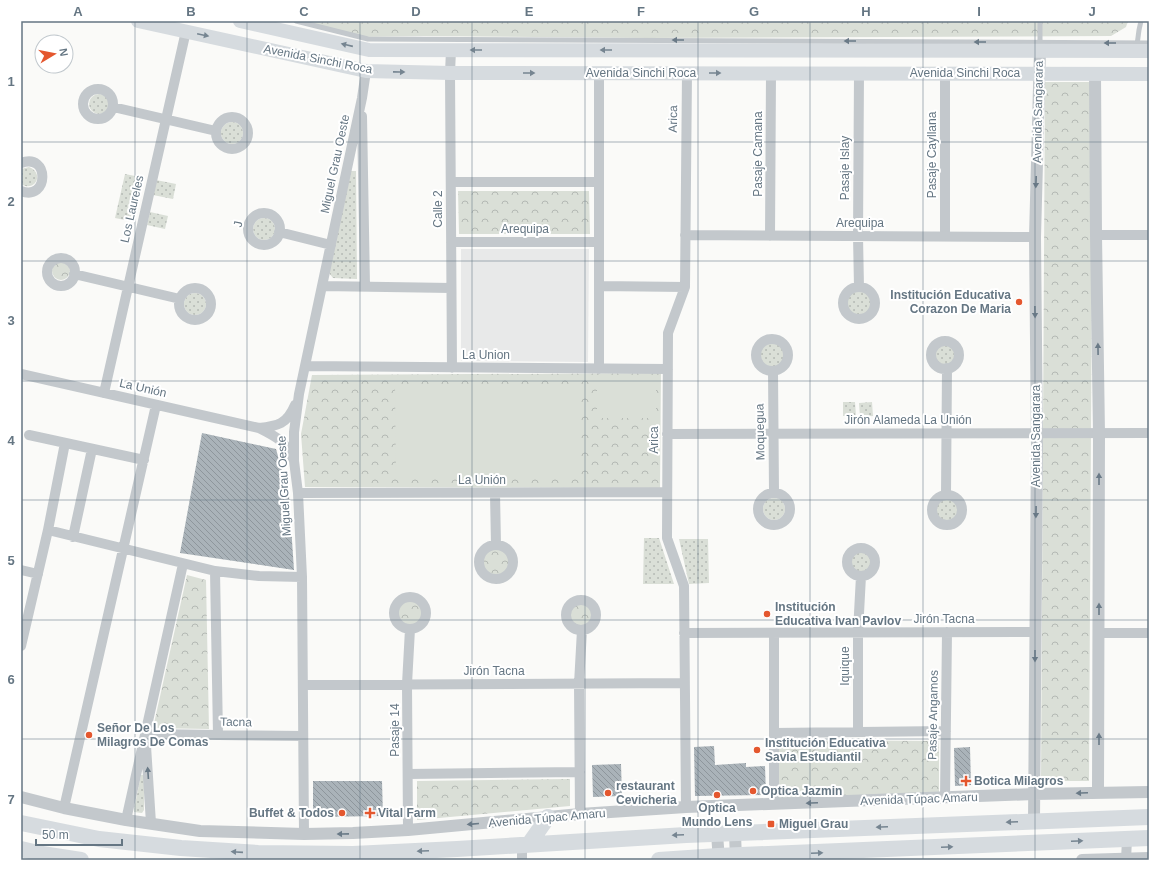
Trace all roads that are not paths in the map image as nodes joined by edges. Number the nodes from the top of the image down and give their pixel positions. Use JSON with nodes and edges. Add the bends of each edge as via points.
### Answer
{"nodes":[{"id":1,"x":138,"y":21,"type":"edge"},
{"id":2,"x":240,"y":21,"type":"edge"},
{"id":3,"x":296,"y":21,"type":"edge"},
{"id":4,"x":1040,"y":21,"type":"edge"},
{"id":5,"x":1141,"y":21,"type":"edge"},
{"id":6,"x":186,"y":31,"type":"junction"},
{"id":7,"x":1149,"y":43,"type":"edge"},
{"id":8,"x":810,"y":46,"type":"junction"},
{"id":9,"x":1040,"y":46,"type":"junction"},
{"id":10,"x":1141,"y":48,"type":"edge"},
{"id":11,"x":451,"y":50,"type":"junction"},
{"id":12,"x":366,"y":71,"type":"junction"},
{"id":13,"x":450,"y":73,"type":"junction"},
{"id":14,"x":599,"y":73,"type":"junction"},
{"id":15,"x":687,"y":73,"type":"junction"},
{"id":16,"x":771,"y":73,"type":"junction"},
{"id":17,"x":859,"y":73,"type":"junction"},
{"id":18,"x":945,"y":73,"type":"junction"},
{"id":19,"x":1039,"y":73,"type":"junction"},
{"id":20,"x":1095,"y":74,"type":"junction"},
{"id":21,"x":1144,"y":74,"type":"edge"},
{"id":22,"x":362,"y":98,"type":"junction"},
{"id":23,"x":113,"y":107,"type":"dead end"},
{"id":24,"x":166,"y":120,"type":"junction"},
{"id":25,"x":216,"y":131,"type":"dead end"},
{"id":26,"x":21,"y":163,"type":"edge"},
{"id":27,"x":451,"y":182,"type":"junction"},
{"id":28,"x":599,"y":182,"type":"junction"},
{"id":29,"x":21,"y":190,"type":"edge"},
{"id":30,"x":279,"y":232,"type":"dead end"},
{"id":31,"x":685,"y":235,"type":"junction"},
{"id":32,"x":1096,"y":235,"type":"junction"},
{"id":33,"x":1149,"y":235,"type":"edge"},
{"id":34,"x":770,"y":236,"type":"junction"},
{"id":35,"x":858,"y":236,"type":"junction"},
{"id":36,"x":945,"y":236,"type":"junction"},
{"id":37,"x":1035,"y":237,"type":"junction"},
{"id":38,"x":451,"y":242,"type":"junction"},
{"id":39,"x":599,"y":242,"type":"junction"},
{"id":40,"x":331,"y":245,"type":"junction"},
{"id":41,"x":74,"y":274,"type":"dead end"},
{"id":42,"x":322,"y":286,"type":"junction"},
{"id":43,"x":364,"y":286,"type":"junction"},
{"id":44,"x":599,"y":286,"type":"junction"},
{"id":45,"x":128,"y":287,"type":"junction"},
{"id":46,"x":685,"y":287,"type":"junction"},
{"id":47,"x":859,"y":287,"type":"dead end"},
{"id":48,"x":451,"y":288,"type":"junction"},
{"id":49,"x":180,"y":299,"type":"dead end"},
{"id":50,"x":305,"y":366,"type":"junction"},
{"id":51,"x":452,"y":368,"type":"junction"},
{"id":52,"x":947,"y":368,"type":"dead end"},
{"id":53,"x":599,"y":369,"type":"junction"},
{"id":54,"x":668,"y":369,"type":"junction"},
{"id":55,"x":772,"y":371,"type":"dead end"},
{"id":56,"x":21,"y":374,"type":"edge"},
{"id":57,"x":104,"y":393,"type":"junction"},
{"id":58,"x":299,"y":394,"type":"junction"},
{"id":59,"x":156,"y":405,"type":"junction"},
{"id":60,"x":259,"y":428,"type":"junction"},
{"id":61,"x":947,"y":432,"type":"junction"},
{"id":62,"x":1037,"y":433,"type":"junction"},
{"id":63,"x":1099,"y":433,"type":"junction"},
{"id":64,"x":1149,"y":433,"type":"edge"},
{"id":65,"x":667,"y":434,"type":"junction"},
{"id":66,"x":773,"y":434,"type":"junction"},
{"id":67,"x":29,"y":435,"type":"dead end"},
{"id":68,"x":65,"y":443,"type":"junction"},
{"id":69,"x":92,"y":449,"type":"junction"},
{"id":70,"x":144,"y":460,"type":"junction"},
{"id":71,"x":294,"y":461,"type":"junction"},
{"id":72,"x":667,"y":492,"type":"junction"},
{"id":73,"x":774,"y":492,"type":"dead end"},
{"id":74,"x":298,"y":493,"type":"junction"},
{"id":75,"x":494,"y":493,"type":"junction"},
{"id":76,"x":946,"y":494,"type":"dead end"},
{"id":77,"x":48,"y":530,"type":"junction"},
{"id":78,"x":73,"y":537,"type":"junction"},
{"id":79,"x":496,"y":546,"type":"dead end"},
{"id":80,"x":123,"y":549,"type":"junction"},
{"id":81,"x":183,"y":564,"type":"junction"},
{"id":82,"x":21,"y":570,"type":"edge"},
{"id":83,"x":215,"y":571,"type":"junction"},
{"id":84,"x":38,"y":574,"type":"junction"},
{"id":85,"x":861,"y":576,"type":"dead end"},
{"id":86,"x":302,"y":577,"type":"junction"},
{"id":87,"x":410,"y":629,"type":"dead end"},
{"id":88,"x":582,"y":630,"type":"dead end"},
{"id":89,"x":858,"y":632,"type":"junction"},
{"id":90,"x":947,"y":632,"type":"junction"},
{"id":91,"x":1035,"y":632,"type":"junction"},
{"id":92,"x":774,"y":633,"type":"junction"},
{"id":93,"x":1099,"y":633,"type":"junction"},
{"id":94,"x":1149,"y":633,"type":"edge"},
{"id":95,"x":684,"y":634,"type":"junction"},
{"id":96,"x":21,"y":646,"type":"edge"},
{"id":97,"x":684,"y":683,"type":"junction"},
{"id":98,"x":407,"y":684,"type":"junction"},
{"id":99,"x":580,"y":684,"type":"junction"},
{"id":100,"x":303,"y":685,"type":"junction"},
{"id":101,"x":946,"y":731,"type":"junction"},
{"id":102,"x":858,"y":732,"type":"junction"},
{"id":103,"x":774,"y":733,"type":"junction"},
{"id":104,"x":145,"y":734,"type":"junction"},
{"id":105,"x":218,"y":735,"type":"junction"},
{"id":106,"x":303,"y":736,"type":"junction"},
{"id":107,"x":580,"y":772,"type":"junction"},
{"id":108,"x":408,"y":774,"type":"junction"},
{"id":109,"x":1098,"y":792,"type":"junction"},
{"id":110,"x":1149,"y":792,"type":"edge"},
{"id":111,"x":1034,"y":794,"type":"junction"},
{"id":112,"x":21,"y":797,"type":"edge"},
{"id":113,"x":945,"y":798,"type":"junction"},
{"id":114,"x":774,"y":804,"type":"junction"},
{"id":115,"x":686,"y":807,"type":"junction"},
{"id":116,"x":64,"y":808,"type":"junction"},
{"id":117,"x":580,"y":814,"type":"junction"},
{"id":118,"x":548,"y":817,"type":"junction"},
{"id":119,"x":1149,"y":817,"type":"edge"},
{"id":120,"x":126,"y":820,"type":"junction"},
{"id":121,"x":1034,"y":821,"type":"junction"},
{"id":122,"x":21,"y":823,"type":"edge"},
{"id":123,"x":151,"y":824,"type":"junction"},
{"id":124,"x":408,"y":830,"type":"junction"},
{"id":125,"x":735,"y":833,"type":"junction"},
{"id":126,"x":304,"y":834,"type":"junction"},
{"id":127,"x":717,"y":834,"type":"junction"},
{"id":128,"x":1149,"y":838,"type":"edge"},
{"id":129,"x":1126,"y":839,"type":"junction"},
{"id":130,"x":21,"y":849,"type":"edge"},
{"id":131,"x":524,"y":850,"type":"edge"},
{"id":132,"x":719,"y":858,"type":"edge"},
{"id":133,"x":736,"y":858,"type":"edge"},
{"id":134,"x":1149,"y":858,"type":"edge"},
{"id":135,"x":1126,"y":859,"type":"edge"},
{"id":136,"x":81,"y":860,"type":"edge"},
{"id":137,"x":659,"y":860,"type":"edge"},
{"id":138,"x":1082,"y":860,"type":"edge"}],
"edges":[{"from":1,"to":6,"type":"main road","name":"Avenida Sinchi Roca"},
{"from":11,"to":2,"type":"main road","name":"Avenida Sinchi Roca","one_way":true,"via":[[369,50]]},
{"from":8,"to":3,"type":"lane","one_way":true,"via":[[368,39]]},
{"from":4,"to":9,"type":"lane"},
{"from":5,"to":10,"type":"lane","via":[[1138,30]]},
{"from":6,"to":12,"type":"main road","name":"Avenida Sinchi Roca","one_way":true},
{"from":6,"to":24,"type":"street","name":"Los Laureles"},
{"from":7,"to":10,"type":"lane"},
{"from":9,"to":8,"type":"main road","name":"Avenida Sinchi Roca","one_way":true},
{"from":8,"to":11,"type":"main road","name":"Avenida Sinchi Roca","one_way":true},
{"from":10,"to":9,"type":"main road","name":"Avenida Sinchi Roca","one_way":true},
{"from":9,"to":19,"type":"street","name":"Avenida Sangarara"},
{"from":10,"to":21,"type":"main road"},
{"from":11,"to":13,"type":"street","name":"Calle 2"},
{"from":12,"to":13,"type":"main road","name":"Avenida Sinchi Roca","one_way":true},
{"from":12,"to":22,"type":"street","name":"Miguel Grau Oeste"},
{"from":13,"to":14,"type":"main road","name":"Avenida Sinchi Roca","one_way":true},
{"from":13,"to":27,"type":"street","name":"Calle 2"},
{"from":14,"to":15,"type":"main road","name":"Avenida Sinchi Roca"},
{"from":14,"to":28,"type":"street"},
{"from":15,"to":16,"type":"main road","name":"Avenida Sinchi Roca","one_way":true},
{"from":15,"to":31,"type":"street","name":"Arica"},
{"from":16,"to":17,"type":"main road","name":"Avenida Sinchi Roca"},
{"from":16,"to":34,"type":"street","name":"Pasaje Camana"},
{"from":17,"to":18,"type":"main road","name":"Avenida Sinchi Roca"},
{"from":17,"to":35,"type":"street","name":"Pasaje Islay"},
{"from":18,"to":19,"type":"main road","name":"Avenida Sinchi Roca"},
{"from":18,"to":36,"type":"street","name":"Pasaje Cayllana"},
{"from":19,"to":20,"type":"main road","name":"Avenida Sinchi Roca"},
{"from":19,"to":37,"type":"street","name":"Avenida Sangarara","one_way":true},
{"from":20,"to":21,"type":"main road","name":"Avenida Sinchi Roca"},
{"from":20,"to":32,"type":"street"},
{"from":22,"to":40,"type":"street","name":"Miguel Grau Oeste"},
{"from":22,"to":43,"type":"street"},
{"from":23,"to":24,"type":"street"},
{"from":24,"to":25,"type":"street"},
{"from":24,"to":45,"type":"street","name":"Los Laureles"},
{"from":26,"to":29,"type":"street","via":[[28,161],[38,165],[43,174],[43,179],[34,191]]},
{"from":27,"to":28,"type":"street"},
{"from":27,"to":38,"type":"street","name":"Calle 2"},
{"from":28,"to":39,"type":"street"},
{"from":30,"to":40,"type":"street"},
{"from":31,"to":34,"type":"street","name":"Arequipa"},
{"from":31,"to":46,"type":"street","name":"Arica"},
{"from":32,"to":33,"type":"street"},
{"from":63,"to":32,"type":"street","one_way":true},
{"from":34,"to":35,"type":"street","name":"Arequipa"},
{"from":35,"to":36,"type":"street","name":"Arequipa"},
{"from":35,"to":47,"type":"street","name":"Pasaje Islay"},
{"from":36,"to":37,"type":"street","name":"Arequipa"},
{"from":37,"to":62,"type":"street","name":"Avenida Sangarara","one_way":true},
{"from":38,"to":39,"type":"street","name":"Arequipa"},
{"from":38,"to":48,"type":"street","name":"Calle 2"},
{"from":39,"to":44,"type":"street"},
{"from":40,"to":42,"type":"street","name":"Miguel Grau Oeste"},
{"from":41,"to":45,"type":"street"},
{"from":42,"to":43,"type":"street"},
{"from":42,"to":50,"type":"street","name":"Miguel Grau Oeste"},
{"from":43,"to":48,"type":"street"},
{"from":44,"to":46,"type":"street"},
{"from":44,"to":53,"type":"street"},
{"from":45,"to":49,"type":"street"},
{"from":45,"to":57,"type":"street","name":"Los Laureles"},
{"from":46,"to":54,"type":"street","name":"Arica","via":[[668,333]]},
{"from":48,"to":51,"type":"street","name":"Calle 2"},
{"from":50,"to":51,"type":"street","name":"La Union"},
{"from":50,"to":58,"type":"street","name":"Miguel Grau Oeste"},
{"from":51,"to":53,"type":"street","name":"La Union"},
{"from":52,"to":61,"type":"street"},
{"from":53,"to":54,"type":"street","name":"La Union"},
{"from":54,"to":65,"type":"street","name":"Arica"},
{"from":55,"to":66,"type":"street","name":"Moquegua"},
{"from":56,"to":57,"type":"street","name":"La Unión"},
{"from":57,"to":59,"type":"street","name":"La Unión"},
{"from":58,"to":60,"type":"street","name":"La Unión","via":[[292,412],[285,421],[275,426]]},
{"from":58,"to":71,"type":"street","name":"Miguel Grau Oeste","via":[[294,432]]},
{"from":59,"to":60,"type":"street","name":"La Unión"},
{"from":59,"to":70,"type":"street"},
{"from":60,"to":71,"type":"street","name":"La Unión","via":[[282,441]]},
{"from":61,"to":62,"type":"street","name":"Jirón Alameda La Unión"},
{"from":61,"to":66,"type":"street","name":"Jirón Alameda La Unión"},
{"from":61,"to":76,"type":"street"},
{"from":62,"to":63,"type":"street","name":"Jirón Alameda La Unión"},
{"from":62,"to":91,"type":"street","name":"Avenida Sangarara","one_way":true},
{"from":63,"to":64,"type":"street","name":"Jirón Alameda La Unión"},
{"from":93,"to":63,"type":"street","one_way":true},
{"from":65,"to":66,"type":"street","name":"Jirón Alameda La Unión"},
{"from":65,"to":72,"type":"street","name":"Arica"},
{"from":66,"to":73,"type":"street","name":"Moquegua"},
{"from":67,"to":68,"type":"street"},
{"from":68,"to":69,"type":"street"},
{"from":68,"to":77,"type":"street"},
{"from":69,"to":70,"type":"street"},
{"from":69,"to":78,"type":"street"},
{"from":70,"to":80,"type":"street"},
{"from":71,"to":74,"type":"street","name":"Miguel Grau Oeste"},
{"from":72,"to":75,"type":"street","name":"La Unión"},
{"from":72,"to":95,"type":"street","name":"Arica","via":[[667,538],[684,586]]},
{"from":74,"to":75,"type":"street","name":"La Unión"},
{"from":74,"to":86,"type":"street","name":"Miguel Grau Oeste"},
{"from":75,"to":79,"type":"street"},
{"from":77,"to":78,"type":"street"},
{"from":77,"to":84,"type":"street"},
{"from":78,"to":80,"type":"street"},
{"from":80,"to":81,"type":"street"},
{"from":80,"to":116,"type":"street"},
{"from":81,"to":83,"type":"street"},
{"from":81,"to":104,"type":"street"},
{"from":82,"to":84,"type":"street"},
{"from":83,"to":86,"type":"street"},
{"from":83,"to":105,"type":"street"},
{"from":84,"to":96,"type":"street"},
{"from":85,"to":89,"type":"street","name":"Iquique"},
{"from":86,"to":100,"type":"street","name":"Miguel Grau Oeste"},
{"from":87,"to":98,"type":"street","name":"Pasaje 14"},
{"from":88,"to":99,"type":"street"},
{"from":89,"to":90,"type":"street","name":"Jirón Tacna"},
{"from":89,"to":92,"type":"street","name":"Jirón Tacna"},
{"from":89,"to":102,"type":"street","name":"Iquique"},
{"from":90,"to":91,"type":"street","name":"Jirón Tacna"},
{"from":90,"to":101,"type":"street","name":"Pasaje Angamos"},
{"from":91,"to":111,"type":"street","name":"Avenida Sangarara","one_way":true},
{"from":92,"to":95,"type":"street","name":"Jirón Tacna"},
{"from":92,"to":103,"type":"street"},
{"from":93,"to":94,"type":"street"},
{"from":109,"to":93,"type":"street","one_way":true},
{"from":95,"to":97,"type":"street","name":"Arica"},
{"from":97,"to":99,"type":"street","name":"Jirón Tacna"},
{"from":97,"to":115,"type":"street","name":"Arica"},
{"from":98,"to":99,"type":"street","name":"Jirón Tacna"},
{"from":98,"to":100,"type":"street","name":"Jirón Tacna"},
{"from":98,"to":108,"type":"street","name":"Pasaje 14"},
{"from":99,"to":107,"type":"street"},
{"from":100,"to":106,"type":"street","name":"Miguel Grau Oeste"},
{"from":101,"to":102,"type":"street"},
{"from":101,"to":113,"type":"street","name":"Pasaje Angamos"},
{"from":102,"to":103,"type":"street"},
{"from":103,"to":114,"type":"street"},
{"from":104,"to":105,"type":"street","name":"Tacna"},
{"from":104,"to":120,"type":"street"},
{"from":123,"to":104,"type":"street","one_way":true},
{"from":105,"to":106,"type":"street","name":"Tacna"},
{"from":106,"to":126,"type":"street","name":"Miguel Grau Oeste"},
{"from":107,"to":108,"type":"street"},
{"from":107,"to":117,"type":"street"},
{"from":108,"to":124,"type":"street","name":"Pasaje 14"},
{"from":109,"to":110,"type":"street","name":"Avenida Túpac Amaru"},
{"from":109,"to":111,"type":"street","name":"Avenida Túpac Amaru","one_way":true},
{"from":111,"to":113,"type":"street","name":"Avenida Túpac Amaru"},
{"from":111,"to":121,"type":"street","name":"Avenida Sangarara"},
{"from":112,"to":116,"type":"street","name":"Avenida Túpac Amaru"},
{"from":113,"to":114,"type":"street","name":"Avenida Túpac Amaru","one_way":true},
{"from":114,"to":115,"type":"street","name":"Avenida Túpac Amaru"},
{"from":115,"to":117,"type":"street","name":"Avenida Túpac Amaru"},
{"from":116,"to":120,"type":"street","name":"Avenida Túpac Amaru"},
{"from":117,"to":118,"type":"street","name":"Avenida Túpac Amaru"},
{"from":118,"to":124,"type":"street","name":"Avenida Túpac Amaru","one_way":true},
{"from":118,"to":131,"type":"highway"},
{"from":119,"to":121,"type":"highway","name":"Avenida Túpac Amaru"},
{"from":120,"to":123,"type":"street","name":"Avenida Túpac Amaru"},
{"from":121,"to":125,"type":"highway","name":"Avenida Túpac Amaru","one_way":true},
{"from":131,"to":122,"type":"highway","name":"Avenida Túpac Amaru","one_way":true,"via":[[353,854],[258,853],[99,839]]},
{"from":123,"to":126,"type":"street","name":"Avenida Túpac Amaru","via":[[200,831]]},
{"from":124,"to":126,"type":"street","name":"Avenida Túpac Amaru","one_way":true},
{"from":125,"to":127,"type":"highway","name":"Avenida Túpac Amaru"},
{"from":125,"to":133,"type":"street"},
{"from":127,"to":131,"type":"highway","name":"Avenida Túpac Amaru","one_way":true},
{"from":127,"to":132,"type":"street"},
{"from":128,"to":129,"type":"highway"},
{"from":133,"to":129,"type":"highway","one_way":true},
{"from":129,"to":135,"type":"street"},
{"from":130,"to":136,"type":"highway"},
{"from":132,"to":133,"type":"highway"},
{"from":132,"to":137,"type":"highway"},
{"from":134,"to":135,"type":"street"},
{"from":135,"to":138,"type":"street"}]}
